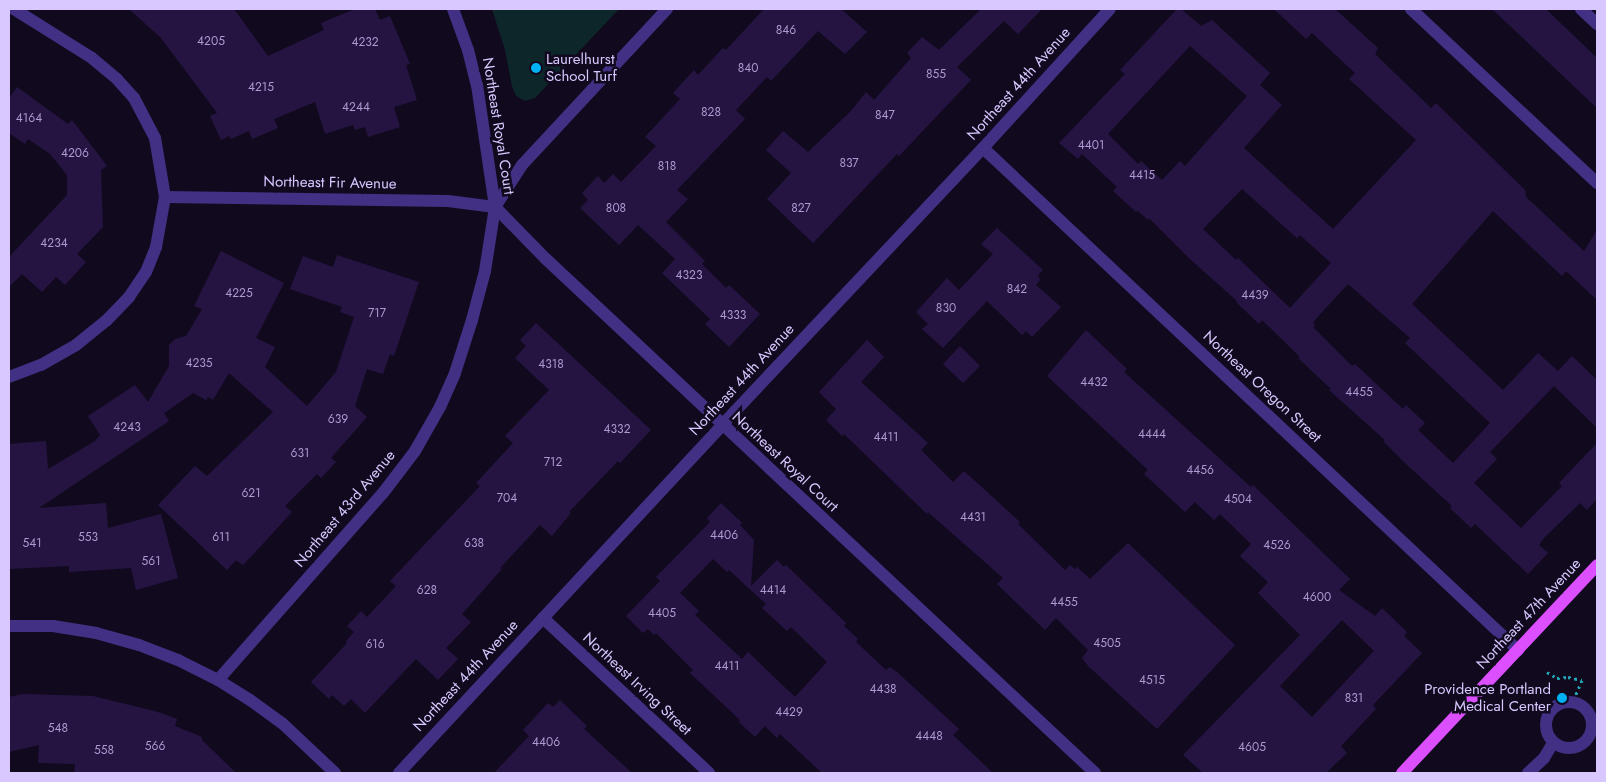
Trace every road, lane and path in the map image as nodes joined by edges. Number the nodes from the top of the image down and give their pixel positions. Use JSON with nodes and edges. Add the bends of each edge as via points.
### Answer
{"nodes":[{"id":1,"x":14,"y":9,"type":"edge"},
{"id":2,"x":453,"y":9,"type":"edge"},
{"id":3,"x":666,"y":9,"type":"edge"},
{"id":4,"x":1110,"y":9,"type":"edge"},
{"id":5,"x":1411,"y":9,"type":"edge"},
{"id":6,"x":1581,"y":9,"type":"edge"},
{"id":7,"x":1597,"y":24,"type":"edge"},
{"id":8,"x":983,"y":148,"type":"junction"},
{"id":9,"x":1597,"y":183,"type":"edge"},
{"id":10,"x":165,"y":197,"type":"junction"},
{"id":11,"x":495,"y":207,"type":"junction"},
{"id":12,"x":9,"y":377,"type":"edge"},
{"id":13,"x":722,"y":424,"type":"junction"},
{"id":14,"x":1597,"y":565,"type":"edge"},
{"id":15,"x":543,"y":618,"type":"junction"},
{"id":16,"x":9,"y":626,"type":"edge"},
{"id":17,"x":1518,"y":650,"type":"junction"},
{"id":18,"x":1548,"y":672,"type":"dead end"},
{"id":19,"x":218,"y":680,"type":"junction"},
{"id":20,"x":1573,"y":702,"type":"junction"},
{"id":21,"x":1553,"y":743,"type":"junction"},
{"id":22,"x":335,"y":773,"type":"edge"},
{"id":23,"x":398,"y":773,"type":"edge"},
{"id":24,"x":709,"y":773,"type":"edge"},
{"id":25,"x":1095,"y":773,"type":"edge"},
{"id":26,"x":1402,"y":773,"type":"edge"},
{"id":27,"x":1528,"y":773,"type":"edge"}],
"edges":[{"from":1,"to":10,"type":"street","via":[[92,58],[134,98],[155,138]]},
{"from":2,"to":11,"type":"street","name":"Northeast Royal Court","via":[[478,85]]},
{"from":3,"to":11,"type":"street","name":"Northeast 43rd Avenue","via":[[522,165]]},
{"from":4,"to":8,"type":"street","name":"Northeast 44th Avenue"},
{"from":5,"to":9,"type":"street"},
{"from":6,"to":7,"type":"street"},
{"from":8,"to":13,"type":"street","name":"Northeast 44th Avenue"},
{"from":8,"to":17,"type":"street","name":"Northeast Oregon Street"},
{"from":10,"to":11,"type":"street","name":"Northeast Fir Avenue","via":[[448,201]]},
{"from":10,"to":12,"type":"street","via":[[156,247],[146,272],[129,297],[106,321],[76,344],[41,365]]},
{"from":11,"to":13,"type":"street","name":"Northeast Royal Court"},
{"from":11,"to":19,"type":"street","name":"Northeast 43rd Avenue","via":[[485,271],[463,346],[440,406],[415,451],[384,493]]},
{"from":13,"to":15,"type":"street","name":"Northeast 44th Avenue"},
{"from":13,"to":25,"type":"street","name":"Northeast Royal Court"},
{"from":14,"to":17,"type":"main road","name":"Northeast 47th Avenue"},
{"from":15,"to":23,"type":"street","name":"Northeast 44th Avenue"},
{"from":15,"to":24,"type":"street","name":"Northeast Irving Street"},
{"from":16,"to":19,"type":"street","via":[[53,626],[96,633],[178,660]]},
{"from":17,"to":26,"type":"main road","name":"Northeast 47th Avenue"},
{"from":18,"to":20,"type":"path","via":[[1557,678],[1582,680]]},
{"from":19,"to":22,"type":"street","via":[[282,723]]},
{"from":20,"to":21,"type":"street","via":[[1560,703],[1550,711],[1545,723]]},
{"from":20,"to":21,"type":"street","via":[[1584,707],[1591,717],[1592,729],[1588,738],[1579,746],[1567,749]]},
{"from":21,"to":27,"type":"street","via":[[1544,758]]}]}
